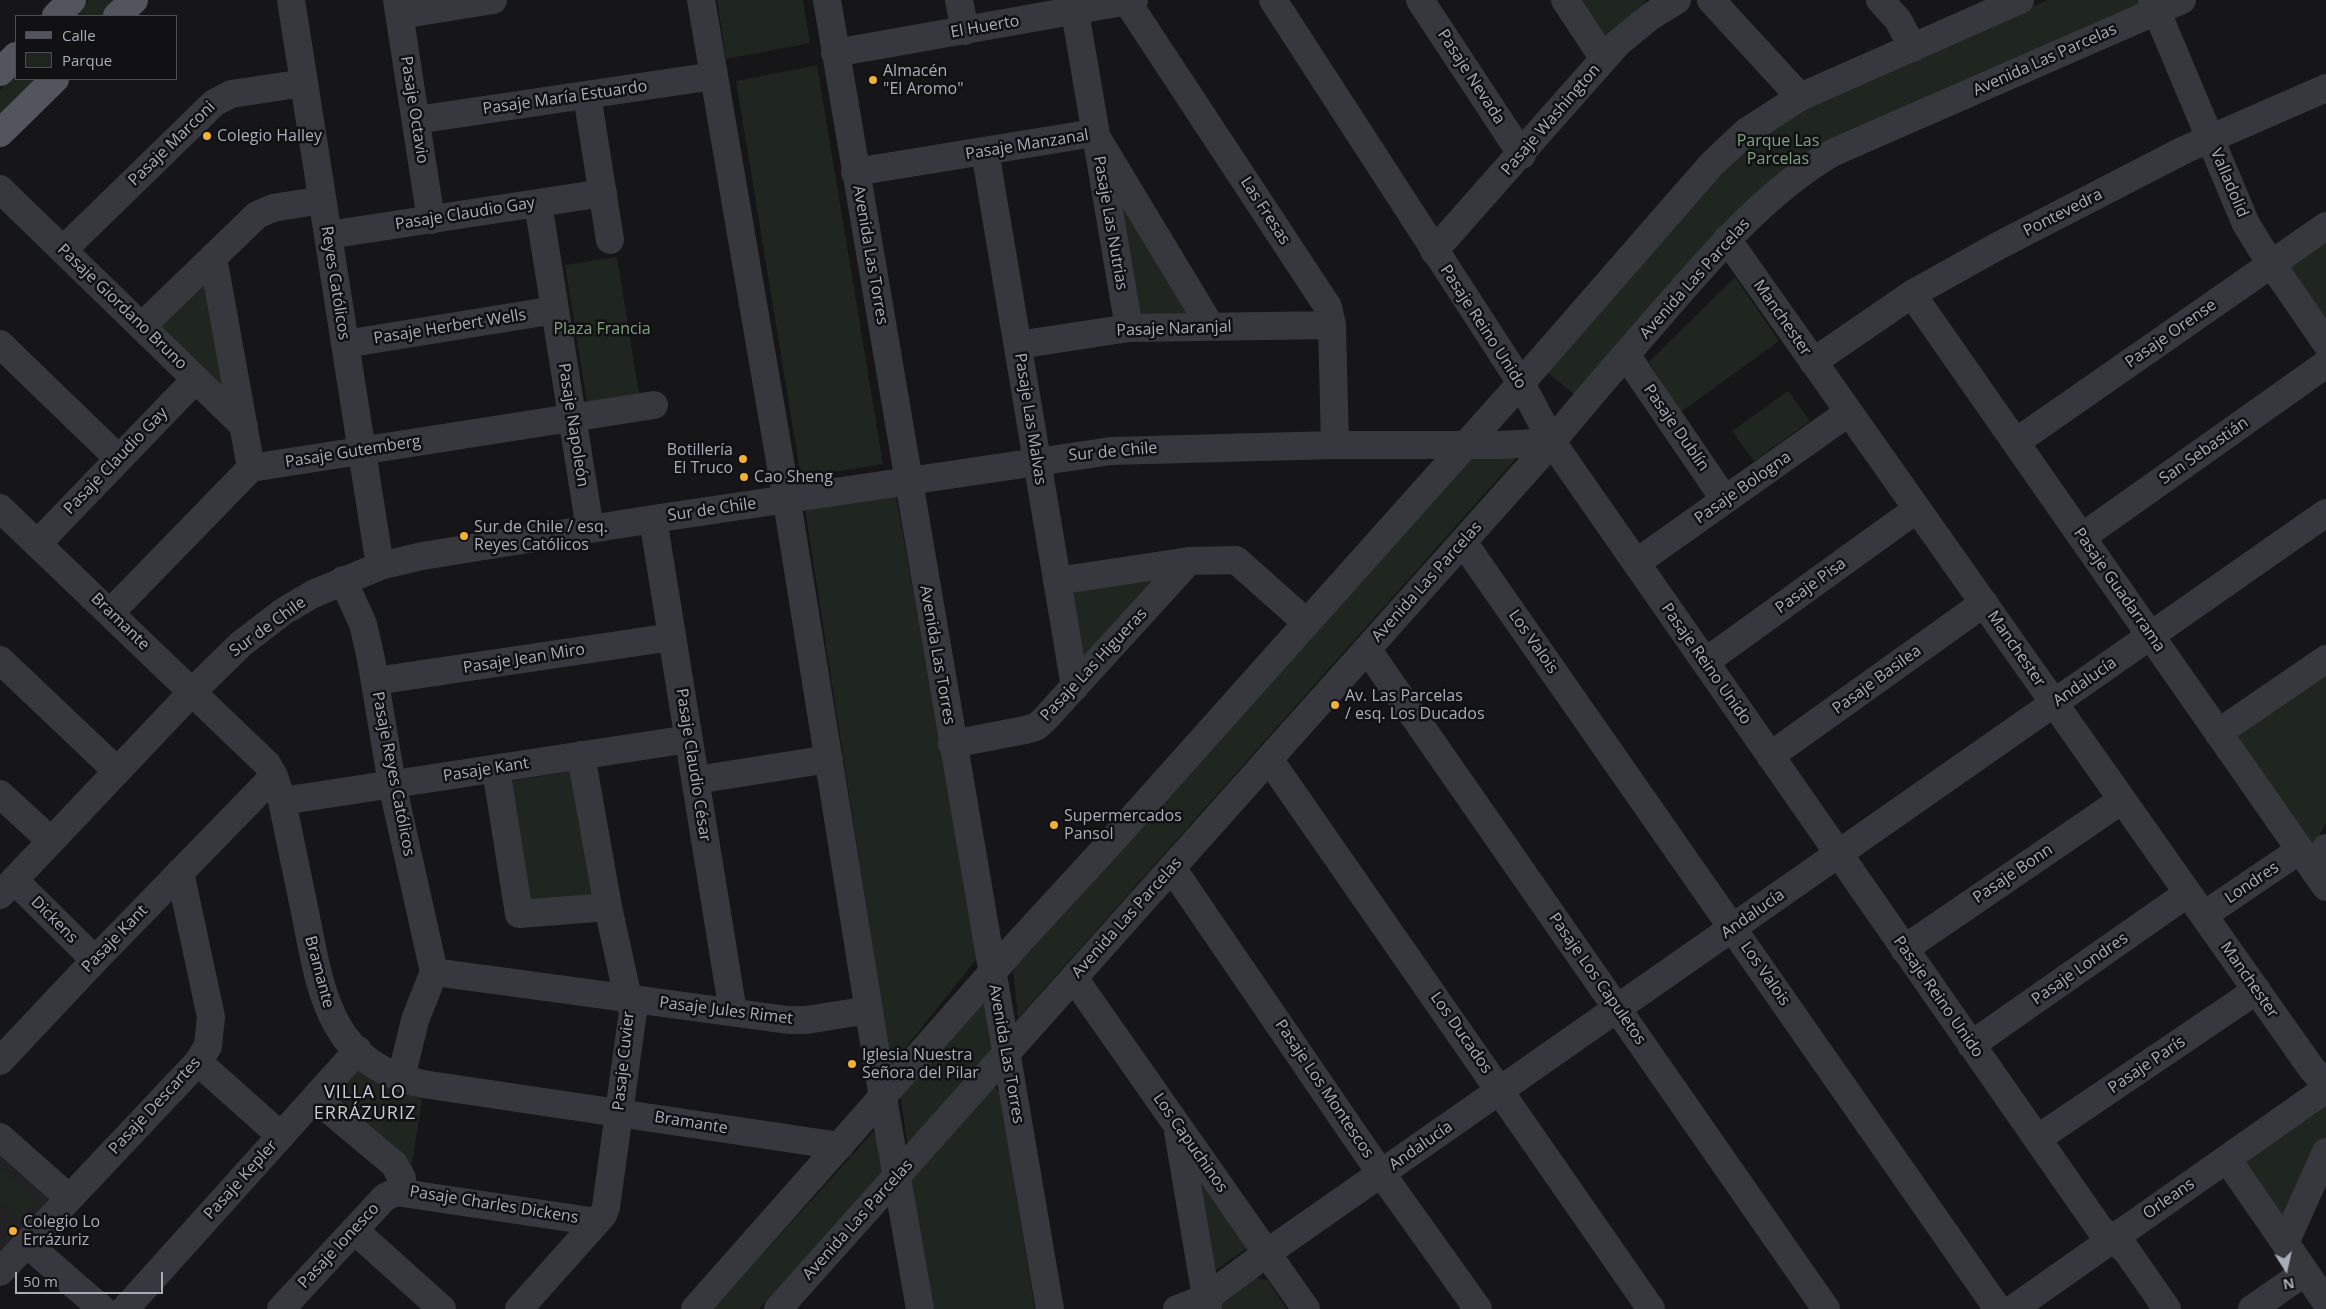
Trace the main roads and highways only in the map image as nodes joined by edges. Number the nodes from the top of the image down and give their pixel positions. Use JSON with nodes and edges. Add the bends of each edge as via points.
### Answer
{"nodes":[{"id":1,"x":72,"y":0,"type":"edge"},
{"id":2,"x":134,"y":0,"type":"edge"},
{"id":3,"x":57,"y":15,"type":"edge"},
{"id":4,"x":118,"y":15,"type":"edge"},
{"id":5,"x":54,"y":80,"type":"edge"},
{"id":6,"x":0,"y":133,"type":"edge"}],
"edges":[{"from":1,"to":3,"type":"main road"},
{"from":2,"to":4,"type":"main road"},
{"from":5,"to":6,"type":"main road"}]}
